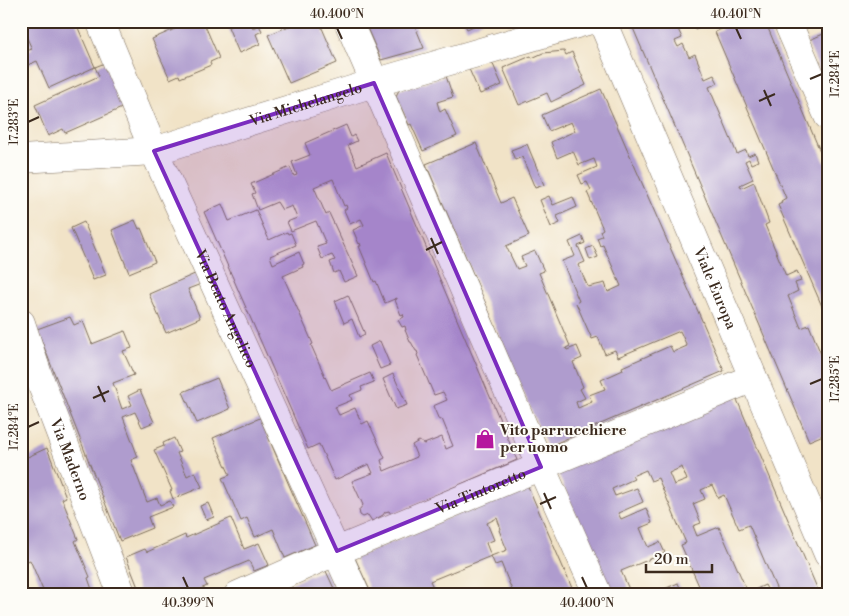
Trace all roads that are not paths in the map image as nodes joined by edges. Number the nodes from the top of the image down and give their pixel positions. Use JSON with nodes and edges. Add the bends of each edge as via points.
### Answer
{"nodes":[{"id":1,"x":100,"y":21,"type":"edge"},
{"id":2,"x":348,"y":21,"type":"edge"},
{"id":3,"x":587,"y":21,"type":"edge"},
{"id":4,"x":602,"y":21,"type":"edge"},
{"id":5,"x":787,"y":21,"type":"edge"},
{"id":6,"x":374,"y":83,"type":"junction"},
{"id":7,"x":828,"y":116,"type":"edge"},
{"id":8,"x":154,"y":150,"type":"junction"},
{"id":9,"x":21,"y":159,"type":"edge"},
{"id":10,"x":21,"y":323,"type":"edge"},
{"id":11,"x":752,"y":378,"type":"junction"},
{"id":12,"x":541,"y":467,"type":"junction"},
{"id":13,"x":337,"y":551,"type":"junction"},
{"id":14,"x":828,"y":554,"type":"edge"},
{"id":15,"x":122,"y":595,"type":"edge"},
{"id":16,"x":238,"y":595,"type":"edge"},
{"id":17,"x":356,"y":595,"type":"edge"},
{"id":18,"x":598,"y":595,"type":"edge"}],
"edges":[{"from":1,"to":8,"type":"street","name":"Via Beato Angelico"},
{"from":2,"to":6,"type":"street"},
{"from":3,"to":6,"type":"street","name":"Via Michelangelo"},
{"from":4,"to":11,"type":"street","name":"Viale Europa"},
{"from":5,"to":7,"type":"street"},
{"from":6,"to":8,"type":"street","name":"Via Michelangelo"},
{"from":6,"to":12,"type":"street"},
{"from":8,"to":9,"type":"street","name":"Via Michelangelo"},
{"from":8,"to":13,"type":"street","name":"Via Beato Angelico"},
{"from":10,"to":15,"type":"street","name":"Via Maderno"},
{"from":11,"to":12,"type":"street","name":"Via Tintoretto"},
{"from":11,"to":14,"type":"street","name":"Viale Europa"},
{"from":12,"to":13,"type":"street","name":"Via Tintoretto"},
{"from":12,"to":18,"type":"street"},
{"from":13,"to":16,"type":"street","name":"Via Tintoretto"},
{"from":13,"to":17,"type":"street","name":"Via Beato Angelico"}]}
